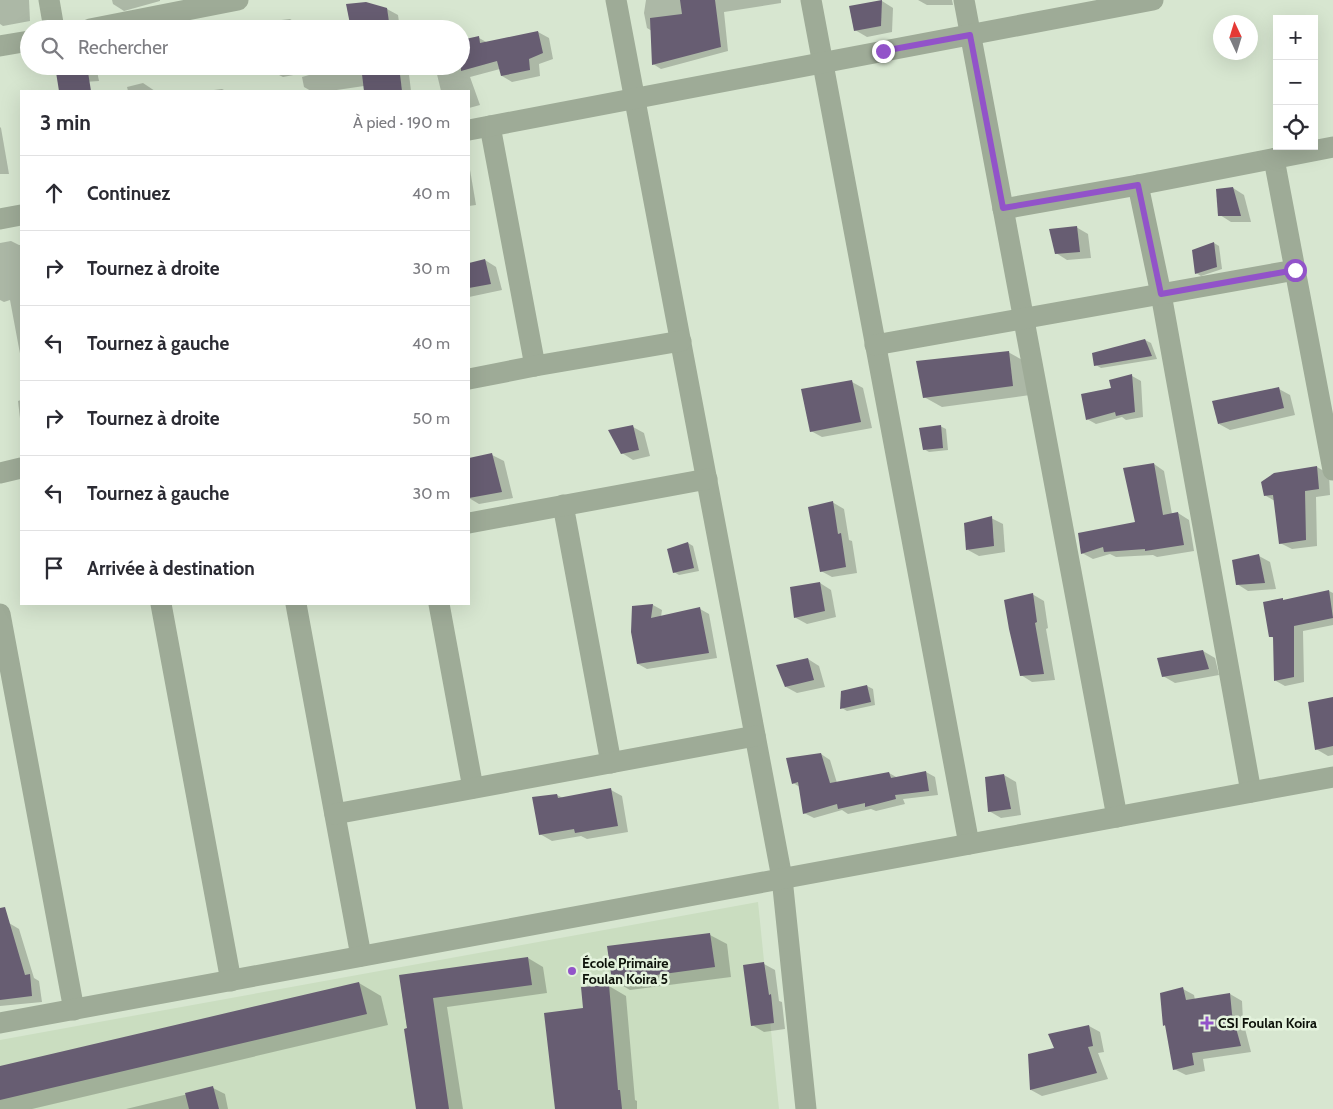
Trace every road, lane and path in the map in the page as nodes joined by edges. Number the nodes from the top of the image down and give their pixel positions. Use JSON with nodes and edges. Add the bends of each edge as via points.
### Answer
{"nodes":[{"id":1,"x":49,"y":0,"type":"edge"},
{"id":2,"x":238,"y":0,"type":"edge"},
{"id":3,"x":616,"y":0,"type":"edge"},
{"id":4,"x":811,"y":0,"type":"edge"},
{"id":5,"x":964,"y":0,"type":"edge"},
{"id":6,"x":1154,"y":0,"type":"edge"},
{"id":7,"x":192,"y":4,"type":"edge"},
{"id":8,"x":1103,"y":5,"type":"edge"},
{"id":9,"x":52,"y":20,"type":"edge"},
{"id":10,"x":127,"y":20,"type":"edge"},
{"id":11,"x":970,"y":35,"type":"junction"},
{"id":12,"x":20,"y":43,"type":"edge"},
{"id":13,"x":0,"y":46,"type":"edge"},
{"id":14,"x":822,"y":63,"type":"junction"},
{"id":15,"x":635,"y":99,"type":"junction"},
{"id":16,"x":490,"y":126,"type":"junction"},
{"id":17,"x":470,"y":130,"type":"edge"},
{"id":18,"x":1333,"y":147,"type":"edge"},
{"id":19,"x":1274,"y":159,"type":"junction"},
{"id":20,"x":1138,"y":185,"type":"junction"},
{"id":21,"x":1003,"y":208,"type":"junction"},
{"id":22,"x":20,"y":216,"type":"edge"},
{"id":23,"x":0,"y":220,"type":"edge"},
{"id":24,"x":1295,"y":270,"type":"junction"},
{"id":25,"x":1161,"y":294,"type":"junction"},
{"id":26,"x":1024,"y":318,"type":"junction"},
{"id":27,"x":681,"y":342,"type":"junction"},
{"id":28,"x":875,"y":345,"type":"junction"},
{"id":29,"x":535,"y":366,"type":"junction"},
{"id":30,"x":470,"y":379,"type":"edge"},
{"id":31,"x":20,"y":468,"type":"edge"},
{"id":32,"x":1333,"y":470,"type":"edge"},
{"id":33,"x":0,"y":473,"type":"edge"},
{"id":34,"x":706,"y":479,"type":"junction"},
{"id":35,"x":563,"y":505,"type":"junction"},
{"id":36,"x":470,"y":523,"type":"edge"},
{"id":37,"x":160,"y":605,"type":"edge"},
{"id":38,"x":296,"y":605,"type":"edge"},
{"id":39,"x":438,"y":605,"type":"edge"},
{"id":40,"x":0,"y":614,"type":"edge"},
{"id":41,"x":755,"y":736,"type":"junction"},
{"id":42,"x":611,"y":763,"type":"junction"},
{"id":43,"x":1333,"y":777,"type":"edge"},
{"id":44,"x":473,"y":788,"type":"junction"},
{"id":45,"x":1251,"y":792,"type":"junction"},
{"id":46,"x":335,"y":814,"type":"junction"},
{"id":47,"x":1117,"y":817,"type":"junction"},
{"id":48,"x":969,"y":844,"type":"junction"},
{"id":49,"x":782,"y":878,"type":"junction"},
{"id":50,"x":362,"y":956,"type":"junction"},
{"id":51,"x":231,"y":981,"type":"junction"},
{"id":52,"x":74,"y":1010,"type":"junction"},
{"id":53,"x":0,"y":1023,"type":"edge"},
{"id":54,"x":806,"y":1109,"type":"edge"}],
"edges":[{"from":1,"to":9,"type":"street"},
{"from":2,"to":7,"type":"street"},
{"from":3,"to":15,"type":"street"},
{"from":4,"to":14,"type":"street"},
{"from":5,"to":11,"type":"street"},
{"from":6,"to":8,"type":"street"},
{"from":7,"to":10,"type":"street"},
{"from":8,"to":11,"type":"street"},
{"from":11,"to":14,"type":"street"},
{"from":11,"to":21,"type":"street"},
{"from":12,"to":13,"type":"street"},
{"from":14,"to":15,"type":"street"},
{"from":14,"to":28,"type":"street"},
{"from":15,"to":16,"type":"street"},
{"from":15,"to":27,"type":"street"},
{"from":16,"to":17,"type":"street"},
{"from":16,"to":29,"type":"street"},
{"from":18,"to":19,"type":"street"},
{"from":19,"to":20,"type":"street"},
{"from":19,"to":24,"type":"street"},
{"from":20,"to":21,"type":"street"},
{"from":20,"to":25,"type":"street"},
{"from":21,"to":26,"type":"street"},
{"from":22,"to":23,"type":"street"},
{"from":24,"to":25,"type":"street"},
{"from":24,"to":32,"type":"street"},
{"from":25,"to":26,"type":"street"},
{"from":25,"to":45,"type":"street"},
{"from":26,"to":28,"type":"street"},
{"from":26,"to":47,"type":"street"},
{"from":27,"to":29,"type":"street"},
{"from":27,"to":34,"type":"street"},
{"from":28,"to":48,"type":"street"},
{"from":29,"to":30,"type":"street"},
{"from":31,"to":33,"type":"street"},
{"from":34,"to":35,"type":"street"},
{"from":34,"to":41,"type":"street"},
{"from":35,"to":36,"type":"street"},
{"from":35,"to":42,"type":"street"},
{"from":37,"to":51,"type":"street"},
{"from":38,"to":46,"type":"street"},
{"from":39,"to":44,"type":"street"},
{"from":40,"to":52,"type":"street"},
{"from":41,"to":42,"type":"street"},
{"from":41,"to":49,"type":"street"},
{"from":42,"to":44,"type":"street"},
{"from":43,"to":45,"type":"street"},
{"from":44,"to":46,"type":"street"},
{"from":45,"to":47,"type":"street"},
{"from":46,"to":50,"type":"street"},
{"from":47,"to":48,"type":"street"},
{"from":48,"to":49,"type":"street"},
{"from":49,"to":50,"type":"street"},
{"from":49,"to":54,"type":"street"},
{"from":50,"to":51,"type":"street"},
{"from":51,"to":52,"type":"street"},
{"from":52,"to":53,"type":"street"}]}
